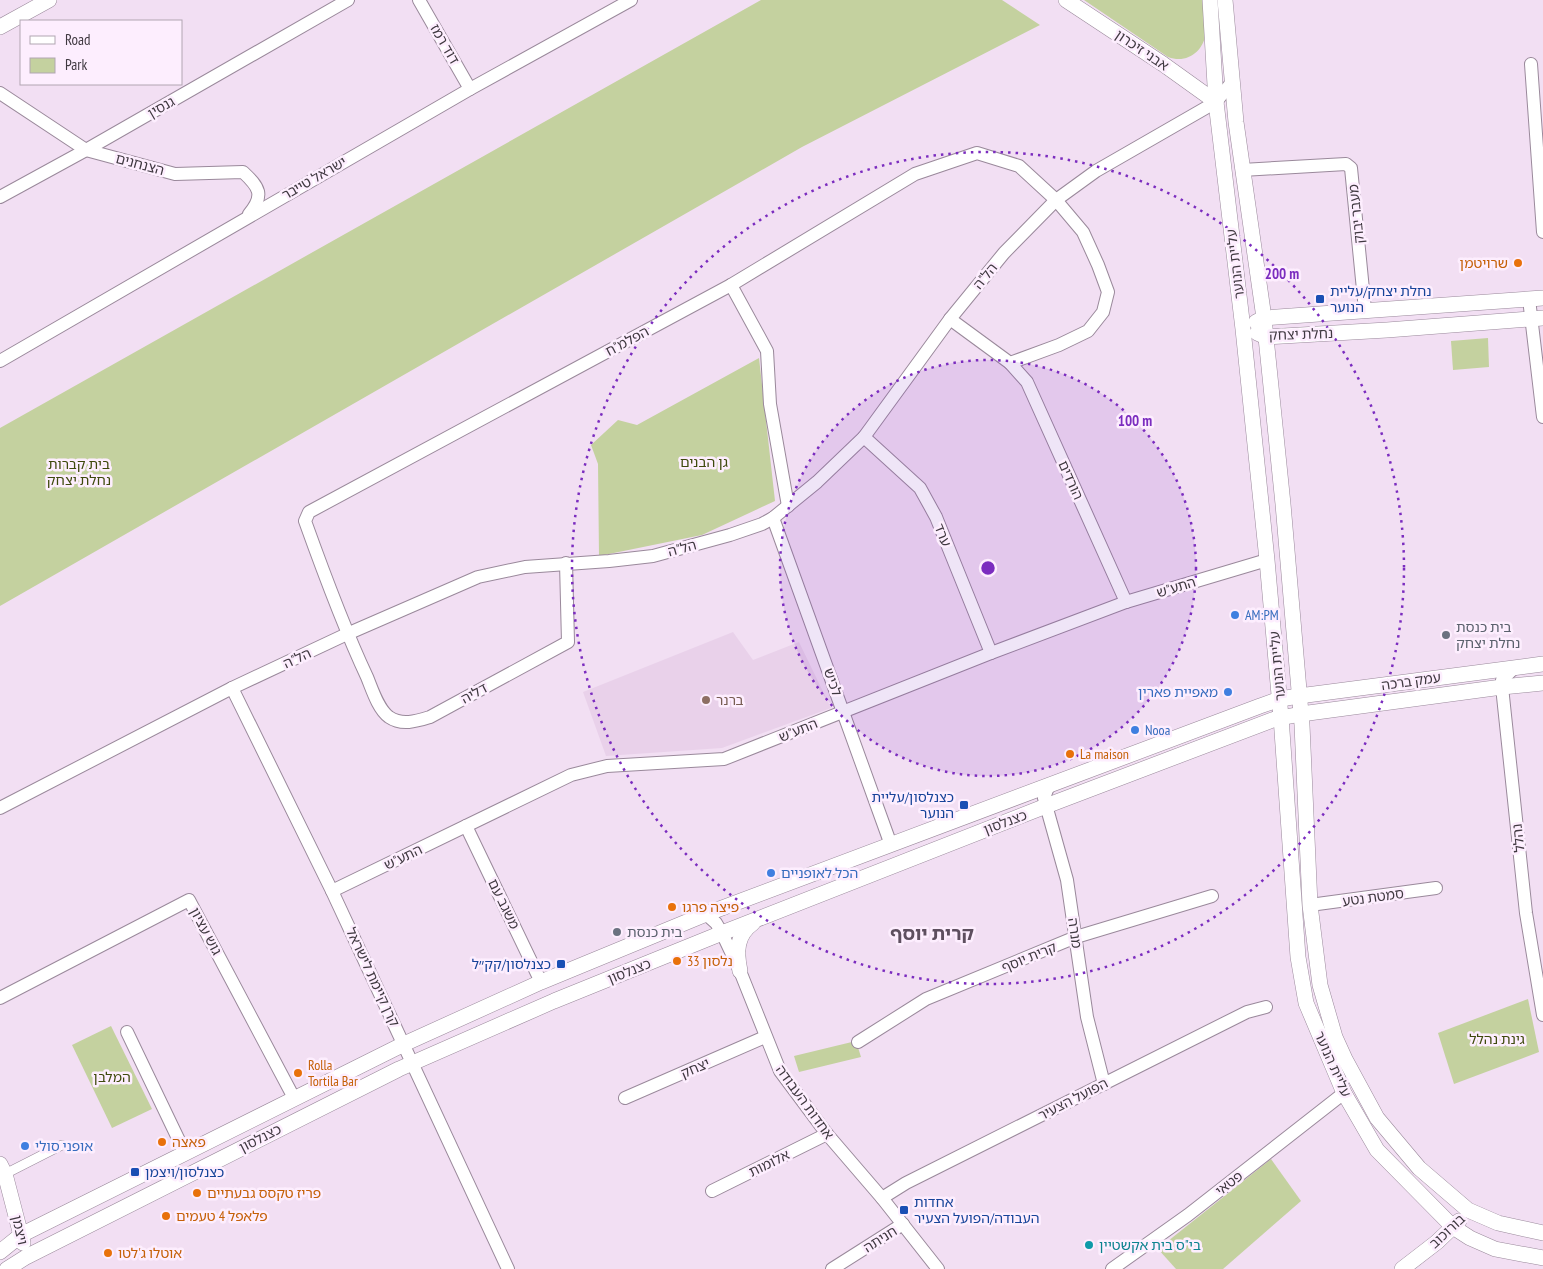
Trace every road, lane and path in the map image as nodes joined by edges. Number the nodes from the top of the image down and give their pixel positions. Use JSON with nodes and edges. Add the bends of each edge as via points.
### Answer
{"nodes":[{"id":1,"x":49,"y":0,"type":"edge"},
{"id":2,"x":348,"y":0,"type":"edge"},
{"id":3,"x":419,"y":0,"type":"edge"},
{"id":4,"x":631,"y":0,"type":"edge"},
{"id":5,"x":1066,"y":0,"type":"edge"},
{"id":6,"x":1210,"y":0,"type":"edge"},
{"id":7,"x":1225,"y":0,"type":"edge"},
{"id":8,"x":0,"y":27,"type":"edge"},
{"id":9,"x":1531,"y":64,"type":"dead end"},
{"id":10,"x":1232,"y":82,"type":"junction"},
{"id":11,"x":470,"y":89,"type":"junction"},
{"id":12,"x":0,"y":93,"type":"edge"},
{"id":13,"x":1216,"y":102,"type":"junction"},
{"id":14,"x":86,"y":150,"type":"junction"},
{"id":15,"x":1242,"y":170,"type":"junction"},
{"id":16,"x":0,"y":197,"type":"edge"},
{"id":17,"x":1056,"y":200,"type":"junction"},
{"id":18,"x":246,"y":218,"type":"junction"},
{"id":19,"x":1543,"y":232,"type":"edge"},
{"id":20,"x":731,"y":285,"type":"junction"},
{"id":21,"x":1536,"y":298,"type":"edge"},
{"id":22,"x":1365,"y":310,"type":"junction"},
{"id":23,"x":1264,"y":318,"type":"junction"},
{"id":24,"x":950,"y":319,"type":"junction"},
{"id":25,"x":1537,"y":319,"type":"edge"},
{"id":26,"x":1243,"y":329,"type":"junction"},
{"id":27,"x":1266,"y":337,"type":"junction"},
{"id":28,"x":0,"y":362,"type":"edge"},
{"id":29,"x":1010,"y":363,"type":"junction"},
{"id":30,"x":1543,"y":417,"type":"edge"},
{"id":31,"x":864,"y":437,"type":"junction"},
{"id":32,"x":788,"y":506,"type":"junction"},
{"id":33,"x":773,"y":518,"type":"junction"},
{"id":34,"x":1267,"y":560,"type":"junction"},
{"id":35,"x":566,"y":563,"type":"junction"},
{"id":36,"x":1126,"y":602,"type":"junction"},
{"id":37,"x":347,"y":634,"type":"junction"},
{"id":38,"x":991,"y":653,"type":"junction"},
{"id":39,"x":1543,"y":664,"type":"edge"},
{"id":40,"x":1515,"y":667,"type":"junction"},
{"id":41,"x":1543,"y":684,"type":"edge"},
{"id":42,"x":1502,"y":687,"type":"junction"},
{"id":43,"x":232,"y":688,"type":"junction"},
{"id":44,"x":1299,"y":696,"type":"junction"},
{"id":45,"x":1280,"y":699,"type":"junction"},
{"id":46,"x":844,"y":712,"type":"junction"},
{"id":47,"x":1301,"y":714,"type":"junction"},
{"id":48,"x":1281,"y":717,"type":"junction"},
{"id":49,"x":1050,"y":785,"type":"junction"},
{"id":50,"x":1046,"y":806,"type":"junction"},
{"id":51,"x":0,"y":808,"type":"edge"},
{"id":52,"x":466,"y":826,"type":"junction"},
{"id":53,"x":891,"y":846,"type":"junction"},
{"id":54,"x":1436,"y":888,"type":"dead end"},
{"id":55,"x":332,"y":891,"type":"junction"},
{"id":56,"x":1212,"y":896,"type":"dead end"},
{"id":57,"x":1310,"y":905,"type":"junction"},
{"id":58,"x":706,"y":914,"type":"junction"},
{"id":59,"x":760,"y":918,"type":"junction"},
{"id":60,"x":722,"y":932,"type":"junction"},
{"id":61,"x":1076,"y":938,"type":"junction"},
{"id":62,"x":740,"y":971,"type":"junction"},
{"id":63,"x":541,"y":982,"type":"junction"},
{"id":64,"x":0,"y":998,"type":"edge"},
{"id":65,"x":1266,"y":1007,"type":"dead end"},
{"id":66,"x":1543,"y":1015,"type":"edge"},
{"id":67,"x":127,"y":1032,"type":"dead end"},
{"id":68,"x":765,"y":1037,"type":"junction"},
{"id":69,"x":858,"y":1042,"type":"dead end"},
{"id":70,"x":404,"y":1044,"type":"junction"},
{"id":71,"x":413,"y":1063,"type":"junction"},
{"id":72,"x":1104,"y":1084,"type":"junction"},
{"id":73,"x":1344,"y":1093,"type":"junction"},
{"id":74,"x":294,"y":1098,"type":"junction"},
{"id":75,"x":625,"y":1098,"type":"dead end"},
{"id":76,"x":827,"y":1134,"type":"junction"},
{"id":77,"x":62,"y":1145,"type":"dead end"},
{"id":78,"x":185,"y":1153,"type":"junction"},
{"id":79,"x":3,"y":1169,"type":"edge"},
{"id":80,"x":712,"y":1191,"type":"dead end"},
{"id":81,"x":882,"y":1198,"type":"junction"},
{"id":82,"x":1468,"y":1210,"type":"junction"},
{"id":83,"x":903,"y":1224,"type":"junction"},
{"id":84,"x":1453,"y":1227,"type":"junction"},
{"id":85,"x":1543,"y":1233,"type":"edge"},
{"id":86,"x":22,"y":1235,"type":"junction"},
{"id":87,"x":0,"y":1252,"type":"edge"},
{"id":88,"x":1543,"y":1258,"type":"edge"},
{"id":89,"x":26,"y":1263,"type":"edge"},
{"id":90,"x":8,"y":1269,"type":"edge"},
{"id":91,"x":508,"y":1269,"type":"edge"},
{"id":92,"x":832,"y":1269,"type":"edge"},
{"id":93,"x":938,"y":1269,"type":"edge"},
{"id":94,"x":1112,"y":1269,"type":"edge"},
{"id":95,"x":1402,"y":1269,"type":"edge"}],
"edges":[{"from":1,"to":8,"type":"street"},
{"from":2,"to":14,"type":"street","name":"גנסין"},
{"from":3,"to":11,"type":"street","name":"דוד רמז"},
{"from":4,"to":11,"type":"street","name":"ישראל טייבר"},
{"from":5,"to":13,"type":"street","name":"אבני זיכרון"},
{"from":6,"to":13,"type":"street","name":"עליית הנוער"},
{"from":7,"to":10,"type":"street","name":"עליית הנוער"},
{"from":9,"to":19,"type":"street"},
{"from":10,"to":13,"type":"street","name":"הל\"ה"},
{"from":10,"to":15,"type":"street","name":"עליית הנוער"},
{"from":11,"to":18,"type":"street","name":"ישראל טייבר"},
{"from":12,"to":14,"type":"street","name":"הצנחנים"},
{"from":13,"to":17,"type":"street","name":"הל\"ה","via":[[1096,171]]},
{"from":13,"to":26,"type":"street","name":"עליית הנוער"},
{"from":14,"to":16,"type":"street","name":"גנסין"},
{"from":14,"to":18,"type":"street","name":"הצנחנים","via":[[175,174],[242,172],[255,183],[259,193],[257,205]]},
{"from":15,"to":22,"type":"street","name":"מעבר יבוק","via":[[1346,164],[1351,168]]},
{"from":15,"to":23,"type":"street","name":"עליית הנוער"},
{"from":17,"to":20,"type":"street","name":"הפלמ\"ח","via":[[1019,166],[978,153],[915,174]]},
{"from":17,"to":24,"type":"street","name":"הל\"ה","via":[[1004,253]]},
{"from":17,"to":29,"type":"street","via":[[1084,232],[1098,265],[1108,292],[1103,312],[1088,331]]},
{"from":18,"to":28,"type":"street","name":"ישראל טייבר"},
{"from":20,"to":32,"type":"street","via":[[767,350],[770,404]]},
{"from":20,"to":37,"type":"street","name":"הפלמ\"ח","via":[[309,512],[305,521]]},
{"from":21,"to":22,"type":"street","name":"נחלת יצחק"},
{"from":21,"to":25,"type":"street"},
{"from":22,"to":23,"type":"street","name":"נחלת יצחק"},
{"from":23,"to":26,"type":"street","name":"נחלת יצחק"},
{"from":23,"to":27,"type":"street","name":"עליית הנוער"},
{"from":24,"to":29,"type":"street","name":"הורדים"},
{"from":24,"to":31,"type":"street","name":"הל\"ה"},
{"from":25,"to":27,"type":"street","name":"נחלת יצחק"},
{"from":25,"to":30,"type":"street"},
{"from":26,"to":27,"type":"street","name":"נחלת יצחק"},
{"from":26,"to":34,"type":"street","name":"עליית הנוער"},
{"from":27,"to":44,"type":"street","name":"עליית הנוער"},
{"from":29,"to":36,"type":"street","name":"הורדים","via":[[1027,382]]},
{"from":31,"to":32,"type":"street","name":"הל\"ה"},
{"from":31,"to":38,"type":"street","name":"ערד","via":[[920,488],[936,516]]},
{"from":32,"to":33,"type":"street","name":"הל\"ה"},
{"from":33,"to":35,"type":"street","name":"הל\"ה","via":[[730,535],[653,556]]},
{"from":33,"to":46,"type":"street","name":"לכיש"},
{"from":34,"to":36,"type":"street","name":"התע\"ש"},
{"from":34,"to":45,"type":"street","name":"עליית הנוער"},
{"from":35,"to":37,"type":"street","name":"הל\"ה","via":[[478,577]]},
{"from":35,"to":37,"type":"street","name":"דליה","via":[[568,642],[430,717],[401,722],[389,717],[380,705]]},
{"from":36,"to":38,"type":"street","name":"התע\"ש"},
{"from":37,"to":43,"type":"street","name":"הל\"ה"},
{"from":38,"to":46,"type":"street","name":"התע\"ש"},
{"from":39,"to":40,"type":"street","name":"עמק ברכה"},
{"from":40,"to":42,"type":"street","via":[[1502,680]]},
{"from":40,"to":44,"type":"street","name":"עמק ברכה"},
{"from":41,"to":42,"type":"street","name":"עמק ברכה"},
{"from":42,"to":47,"type":"street","name":"עמק ברכה"},
{"from":42,"to":66,"type":"street","name":"נהלל","via":[[1526,913]]},
{"from":43,"to":51,"type":"street","name":"הל\"ה"},
{"from":43,"to":55,"type":"street","name":"קרן קיימת לישראל"},
{"from":44,"to":45,"type":"street","name":"עמק ברכה"},
{"from":44,"to":47,"type":"street","name":"עליית הנוער"},
{"from":45,"to":48,"type":"street","name":"עליית הנוער"},
{"from":45,"to":49,"type":"street","name":"כצנלסון"},
{"from":46,"to":52,"type":"street","name":"התע\"ש","via":[[724,759],[588,769]]},
{"from":46,"to":53,"type":"street","name":"לכיש"},
{"from":47,"to":48,"type":"street","name":"כצנלסון"},
{"from":47,"to":57,"type":"street","name":"עליית הנוער"},
{"from":48,"to":50,"type":"street","name":"כצנלסון"},
{"from":48,"to":73,"type":"street","name":"עליית הנוער","via":[[1298,957],[1306,1003]]},
{"from":49,"to":50,"type":"street","name":"מנרה","via":[[1045,794]]},
{"from":49,"to":53,"type":"street","name":"כצנלסון"},
{"from":50,"to":59,"type":"street","name":"כצנלסון"},
{"from":50,"to":61,"type":"street","name":"מנרה","via":[[1067,880]]},
{"from":52,"to":55,"type":"street","name":"התע\"ש"},
{"from":52,"to":63,"type":"street","name":"משגב עם"},
{"from":53,"to":58,"type":"street","name":"כצנלסון"},
{"from":54,"to":57,"type":"street","name":"סמטת נטע"},
{"from":55,"to":70,"type":"street","name":"קרן קיימת לישראל"},
{"from":56,"to":61,"type":"street","name":"קרית יוסף"},
{"from":57,"to":82,"type":"street","name":"עליית הנוער","via":[[1320,984],[1335,1037],[1345,1059],[1377,1118],[1419,1168]]},
{"from":58,"to":60,"type":"street","name":"אחדות העבודה"},
{"from":58,"to":63,"type":"street","name":"כצנלסון"},
{"from":59,"to":60,"type":"street","name":"כצנלסון"},
{"from":59,"to":62,"type":"street","via":[[748,926],[739,940]]},
{"from":60,"to":62,"type":"street","name":"אחדות העבודה"},
{"from":60,"to":71,"type":"street","name":"כצנלסון"},
{"from":61,"to":69,"type":"street","name":"קרית יוסף","via":[[926,999]]},
{"from":61,"to":72,"type":"street","name":"מנרה","via":[[1087,1017]]},
{"from":62,"to":68,"type":"street","name":"אחדות העבודה"},
{"from":63,"to":70,"type":"street","name":"כצנלסון"},
{"from":64,"to":74,"type":"street","name":"גוש עציון","via":[[189,900]]},
{"from":65,"to":72,"type":"street","name":"הפועל הצעיר","via":[[1247,1012]]},
{"from":67,"to":78,"type":"street"},
{"from":68,"to":75,"type":"street","name":"יצחק"},
{"from":68,"to":76,"type":"street","name":"אחדות העבודה","via":[[780,1071]]},
{"from":70,"to":71,"type":"street","name":"קרן קיימת לישראל"},
{"from":70,"to":74,"type":"street","name":"כצנלסון"},
{"from":71,"to":89,"type":"street","name":"כצנלסון"},
{"from":71,"to":91,"type":"street","name":"קרן קיימת לישראל"},
{"from":72,"to":81,"type":"street","name":"הפועל הצעיר","via":[[906,1182]]},
{"from":73,"to":84,"type":"street","name":"עליית הנוער","via":[[1378,1150]]},
{"from":73,"to":94,"type":"street","name":"פטאי","via":[[1188,1215]]},
{"from":74,"to":78,"type":"street","name":"כצנלסון"},
{"from":76,"to":80,"type":"street","name":"אלומות"},
{"from":76,"to":81,"type":"street","name":"אחדות העבודה"},
{"from":77,"to":79,"type":"street"},
{"from":78,"to":86,"type":"street","name":"כצנלסון"},
{"from":79,"to":86,"type":"street","name":"ויצמן"},
{"from":81,"to":83,"type":"street","name":"אחדות העבודה"},
{"from":82,"to":84,"type":"street","name":"בורוכוב"},
{"from":82,"to":85,"type":"street","name":"עליית הנוער","via":[[1498,1223]]},
{"from":83,"to":92,"type":"street","name":"חניתה"},
{"from":83,"to":93,"type":"street","name":"אחדות העבודה"},
{"from":84,"to":88,"type":"street","name":"עליית הנוער","via":[[1495,1249]]},
{"from":84,"to":95,"type":"street","name":"בורוכוב"},
{"from":86,"to":87,"type":"street","name":"כצנלסון"},
{"from":86,"to":89,"type":"street","name":"ויצמן"},
{"from":89,"to":90,"type":"street","name":"כצנלסון"}]}
